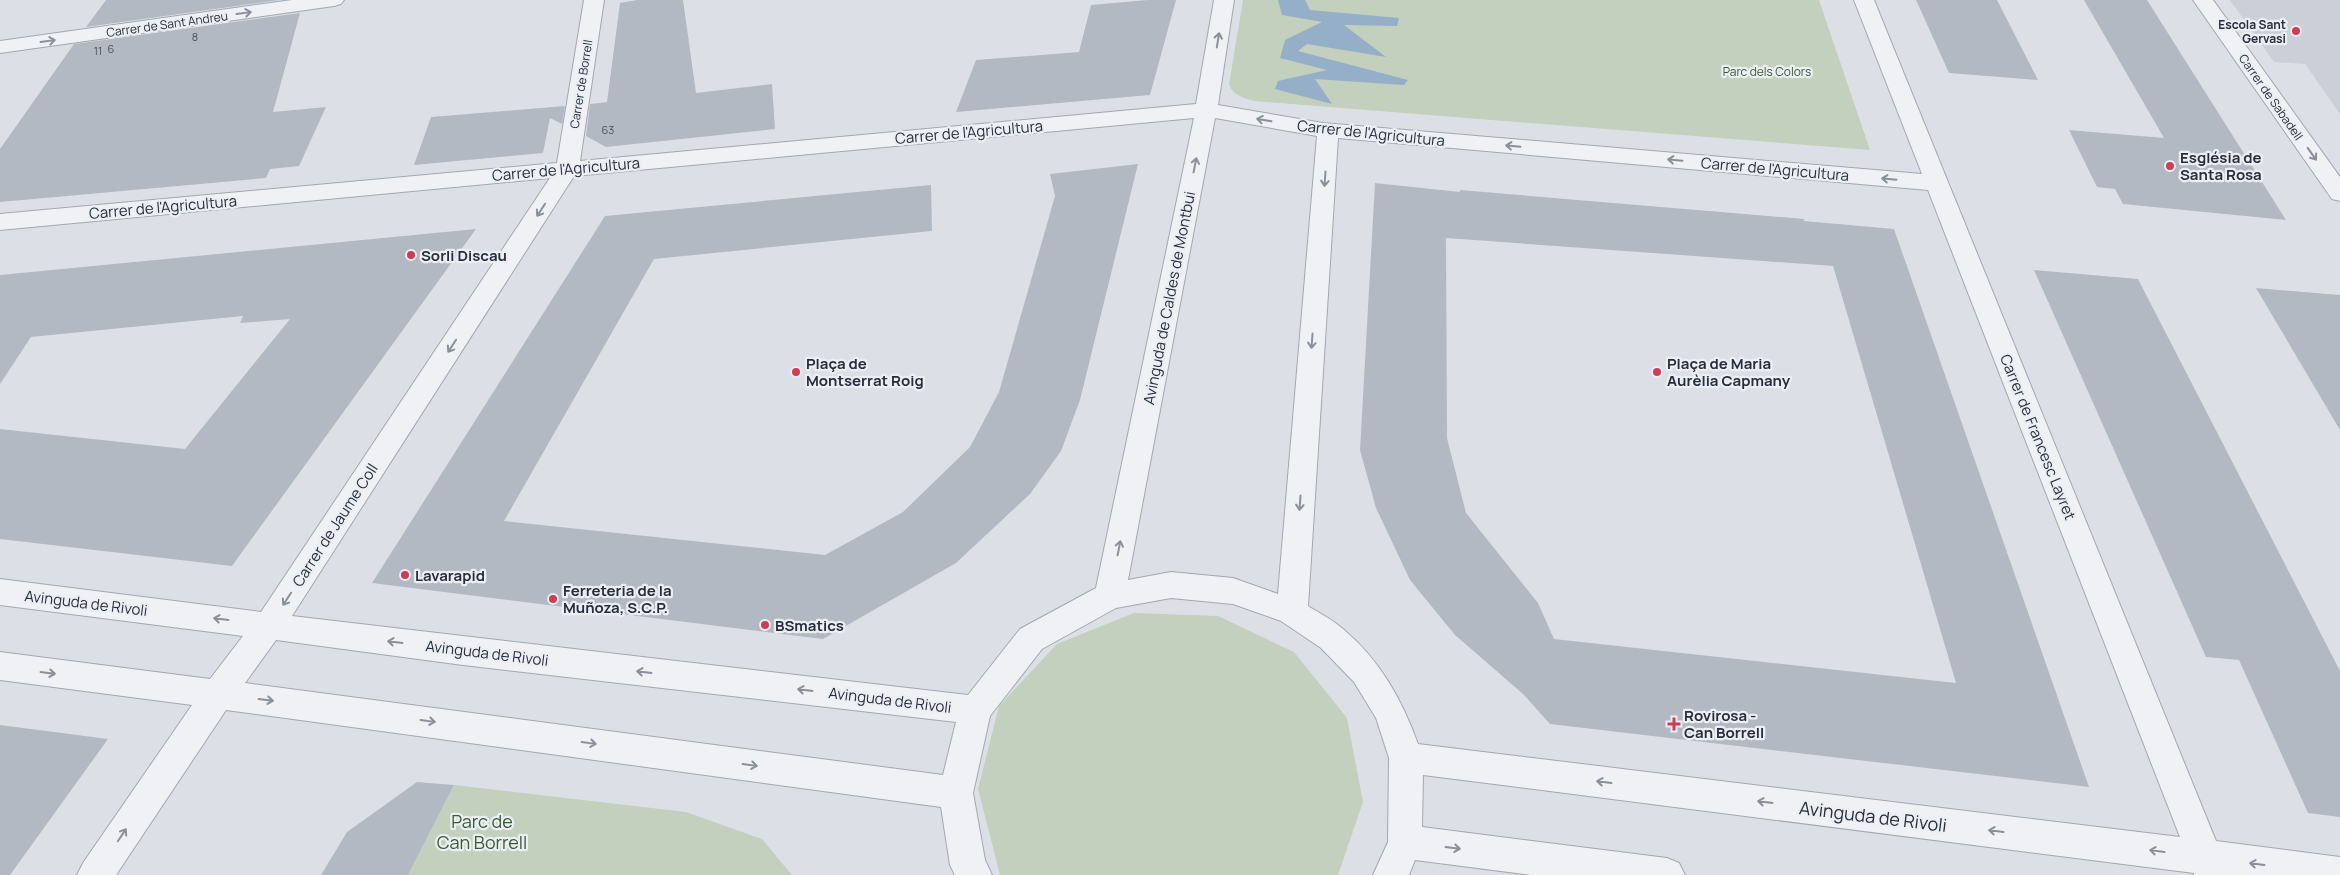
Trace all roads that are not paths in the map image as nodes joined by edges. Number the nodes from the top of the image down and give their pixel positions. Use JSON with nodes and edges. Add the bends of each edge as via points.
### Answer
{"nodes":[{"id":1,"x":334,"y":0,"type":"edge"},
{"id":2,"x":594,"y":0,"type":"edge"},
{"id":3,"x":1224,"y":0,"type":"edge"},
{"id":4,"x":1864,"y":0,"type":"edge"},
{"id":5,"x":2203,"y":0,"type":"edge"},
{"id":6,"x":0,"y":47,"type":"edge"},
{"id":7,"x":1206,"y":110,"type":"junction"},
{"id":8,"x":1328,"y":130,"type":"junction"},
{"id":9,"x":567,"y":169,"type":"junction"},
{"id":10,"x":1937,"y":183,"type":"junction"},
{"id":11,"x":2340,"y":194,"type":"edge"},
{"id":12,"x":0,"y":222,"type":"edge"},
{"id":13,"x":0,"y":592,"type":"edge"},
{"id":14,"x":1110,"y":596,"type":"junction"},
{"id":15,"x":1292,"y":612,"type":"junction"},
{"id":16,"x":270,"y":626,"type":"junction"},
{"id":17,"x":0,"y":666,"type":"edge"},
{"id":18,"x":218,"y":694,"type":"junction"},
{"id":19,"x":975,"y":710,"type":"junction"},
{"id":20,"x":1406,"y":758,"type":"junction"},
{"id":21,"x":956,"y":793,"type":"junction"},
{"id":22,"x":1405,"y":842,"type":"junction"},
{"id":23,"x":2209,"y":866,"type":"edge"},
{"id":24,"x":2340,"y":874,"type":"edge"},
{"id":25,"x":95,"y":875,"type":"edge"},
{"id":26,"x":974,"y":875,"type":"edge"},
{"id":27,"x":1391,"y":875,"type":"edge"},
{"id":28,"x":1667,"y":875,"type":"edge"}],
"edges":[{"from":6,"to":1,"type":"street","name":"Carrer de Sant Andreu","one_way":true},
{"from":2,"to":9,"type":"street","name":"Carrer de Borrell"},
{"from":7,"to":3,"type":"street","name":"Avinguda de Caldes de Montbui","one_way":true},
{"from":4,"to":10,"type":"street","name":"Carrer de Francesc Layret"},
{"from":5,"to":11,"type":"street","name":"Carrer de Sabadell","one_way":true},
{"from":8,"to":7,"type":"street","name":"Carrer de l'Agricultura","one_way":true},
{"from":7,"to":9,"type":"street","name":"Carrer de l'Agricultura"},
{"from":14,"to":7,"type":"street","name":"Avinguda de Caldes de Montbui","one_way":true},
{"from":10,"to":8,"type":"street","name":"Carrer de l'Agricultura","one_way":true},
{"from":8,"to":15,"type":"street","one_way":true},
{"from":9,"to":12,"type":"street","name":"Carrer de l'Agricultura"},
{"from":9,"to":16,"type":"street","name":"Carrer de Jaume Coll","one_way":true},
{"from":10,"to":23,"type":"street","name":"Carrer de Francesc Layret"},
{"from":16,"to":13,"type":"street","name":"Avinguda de Rivoli","one_way":true},
{"from":14,"to":15,"type":"street","via":[[1171,585],[1206,588],[1232,591]]},
{"from":14,"to":19,"type":"street","via":[[1030,639]]},
{"from":15,"to":20,"type":"street","via":[[1332,638],[1365,672],[1390,712]]},
{"from":16,"to":18,"type":"street","name":"Carrer de Jaume Coll"},
{"from":19,"to":16,"type":"street","name":"Avinguda de Rivoli","one_way":true},
{"from":17,"to":18,"type":"street","one_way":true},
{"from":18,"to":21,"type":"street","one_way":true},
{"from":25,"to":18,"type":"street","name":"Carrer de Jaume Coll","one_way":true},
{"from":19,"to":21,"type":"street"},
{"from":20,"to":22,"type":"street"},
{"from":23,"to":20,"type":"street","name":"Avinguda de Rivoli","one_way":true},
{"from":21,"to":26,"type":"street","via":[[968,865]]},
{"from":22,"to":27,"type":"street"},
{"from":22,"to":28,"type":"street","one_way":true},
{"from":24,"to":23,"type":"street","name":"Avinguda de Rivoli","one_way":true}]}
